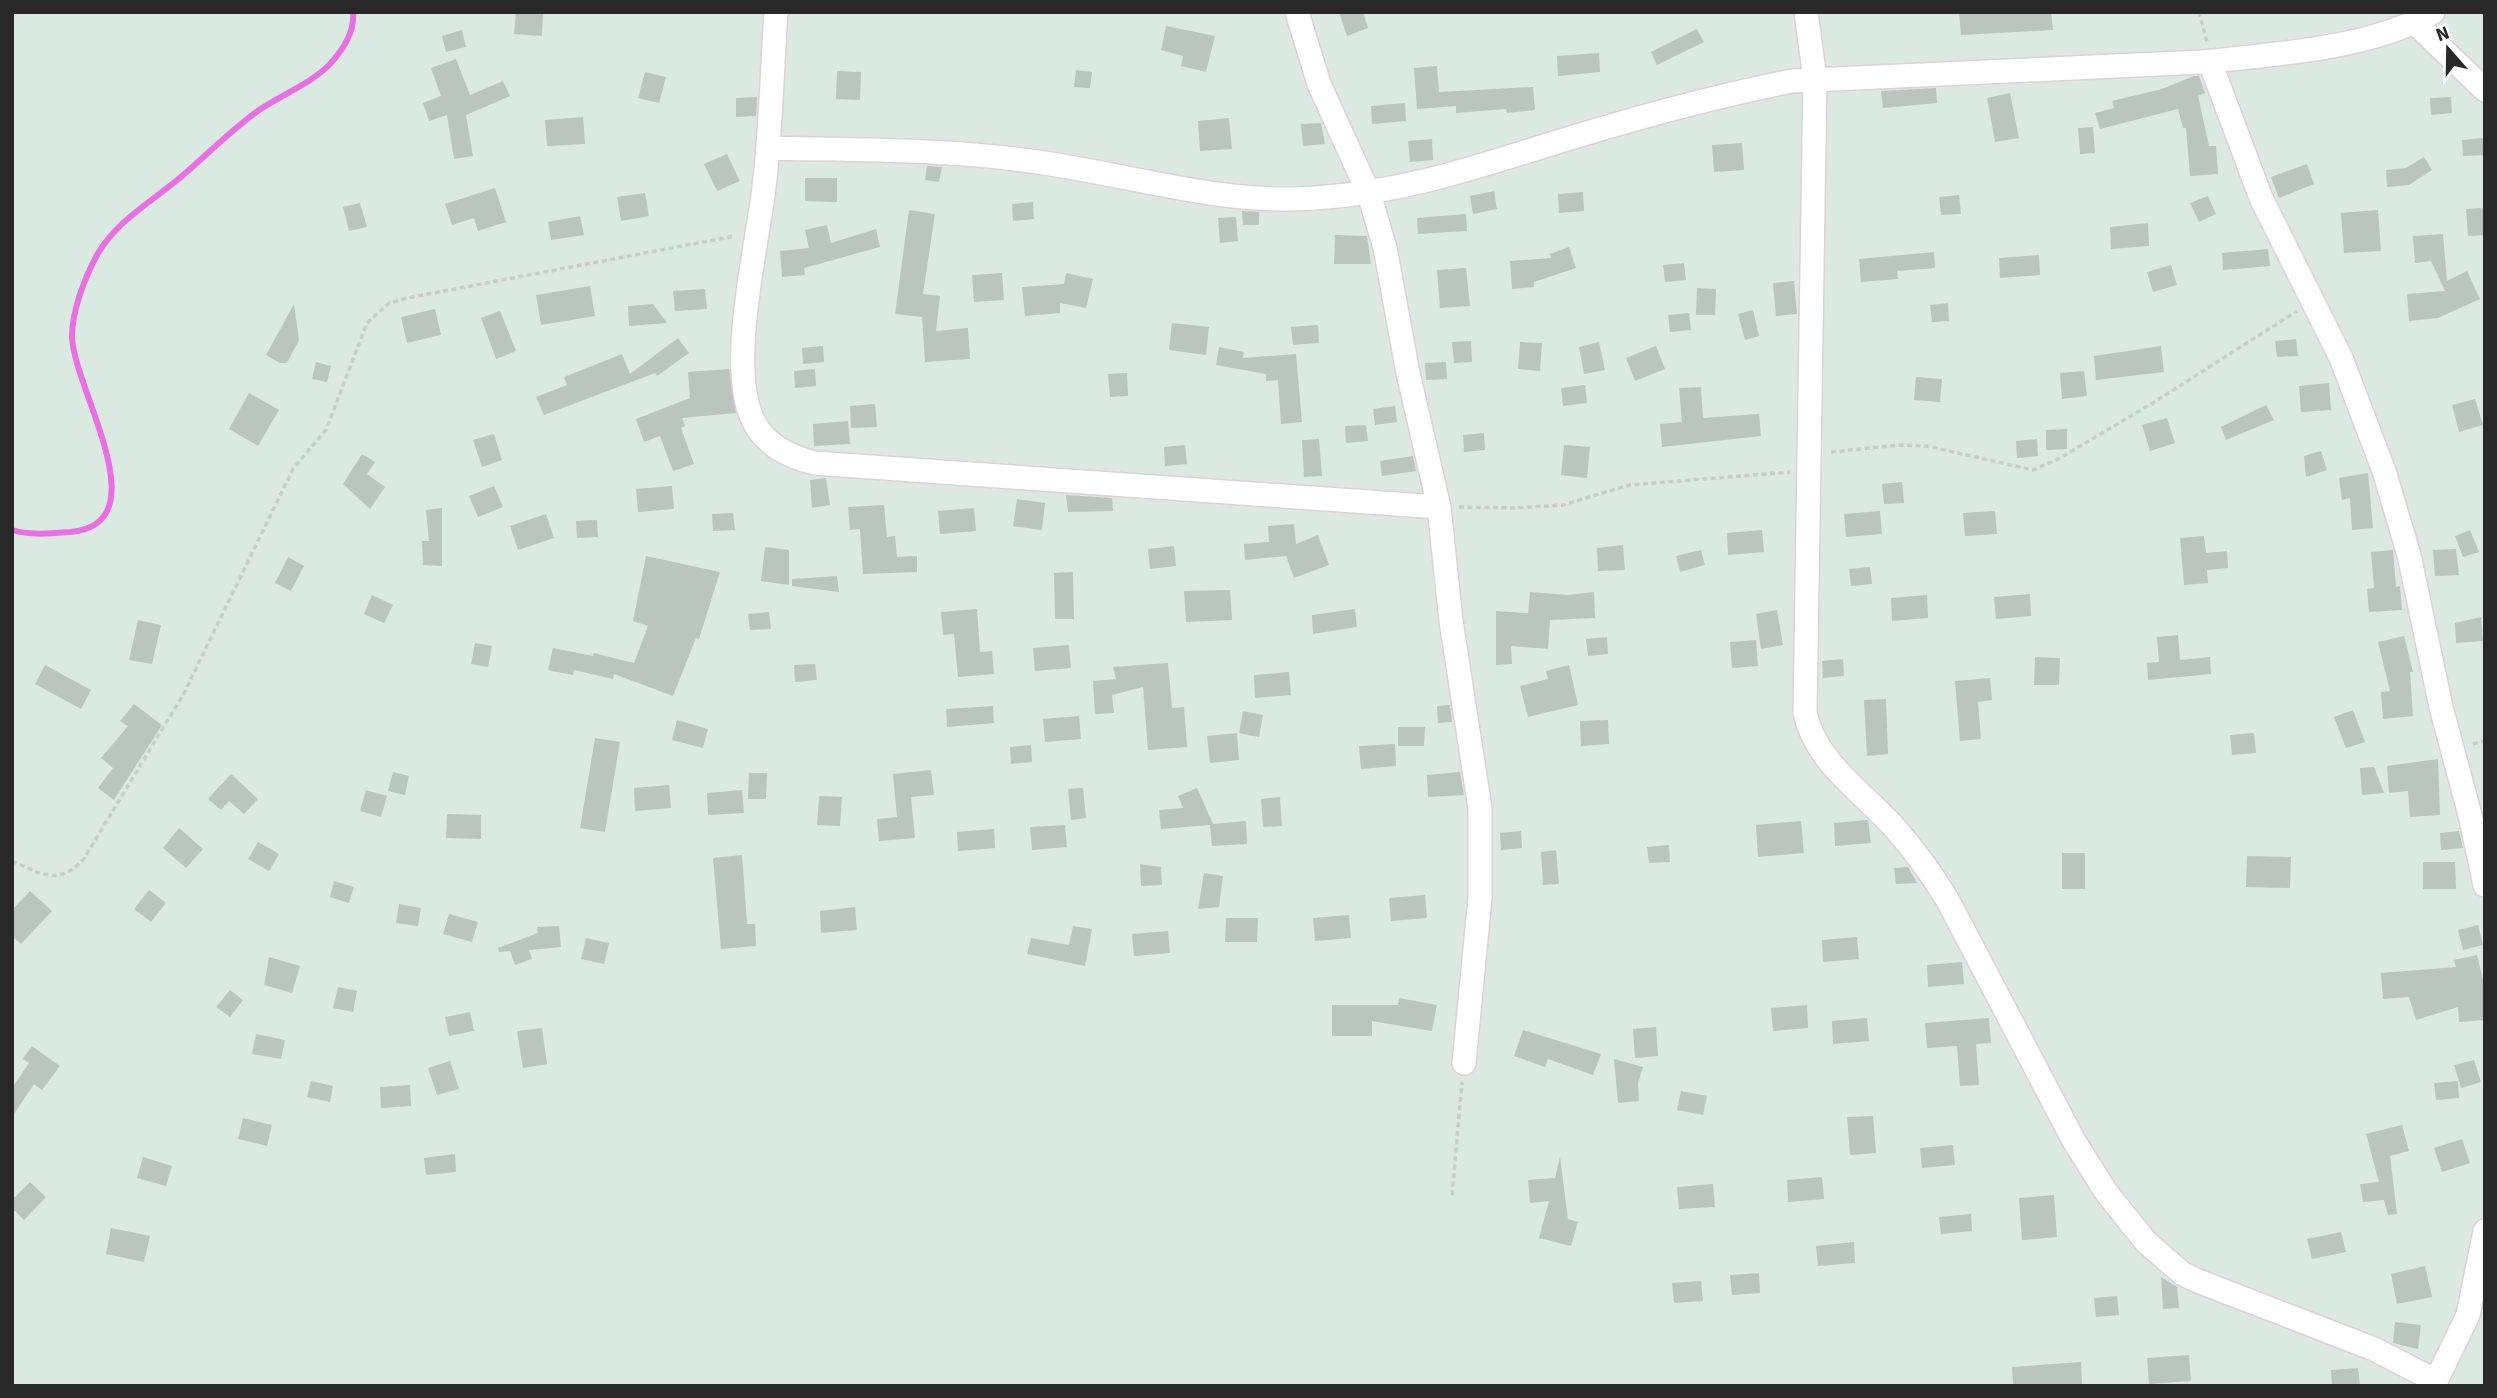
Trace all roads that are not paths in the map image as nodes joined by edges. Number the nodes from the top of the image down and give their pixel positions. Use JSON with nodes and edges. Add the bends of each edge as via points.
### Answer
{"nodes":[{"id":1,"x":776,"y":12,"type":"edge"},
{"id":2,"x":1297,"y":12,"type":"edge"},
{"id":3,"x":1806,"y":12,"type":"edge"},
{"id":4,"x":2424,"y":18,"type":"edge"},
{"id":5,"x":2210,"y":62,"type":"junction"},
{"id":6,"x":1815,"y":79,"type":"junction"},
{"id":7,"x":2485,"y":90,"type":"edge"},
{"id":8,"x":768,"y":148,"type":"junction"},
{"id":9,"x":1369,"y":194,"type":"junction"},
{"id":10,"x":1439,"y":507,"type":"junction"},
{"id":11,"x":2485,"y":885,"type":"edge"},
{"id":12,"x":1464,"y":1063,"type":"road end"},
{"id":13,"x":2485,"y":1231,"type":"edge"}],
"edges":[{"from":1,"to":8,"type":"street"},
{"from":2,"to":9,"type":"street","via":[[1319,84]]},
{"from":3,"to":6,"type":"street"},
{"from":4,"to":5,"type":"street","via":[[2335,43]]},
{"from":4,"to":7,"type":"street"},
{"from":5,"to":6,"type":"street"},
{"from":5,"to":11,"type":"street","via":[[2261,198],[2314,300],[2368,422],[2399,519]]},
{"from":6,"to":9,"type":"street","via":[[1732,93],[1442,178]]},
{"from":6,"to":13,"type":"street","via":[[1805,713],[1812,740],[1924,863],[2106,1192],[2146,1242],[2183,1274],[2374,1349],[2436,1381],[2468,1315]]},
{"from":8,"to":9,"type":"street","via":[[1036,161],[1249,198]]},
{"from":8,"to":10,"type":"street","via":[[745,326],[748,404],[767,441],[800,459]]},
{"from":9,"to":10,"type":"street","via":[[1385,248]]},
{"from":10,"to":12,"type":"street","via":[[1480,808],[1480,898]]}]}
